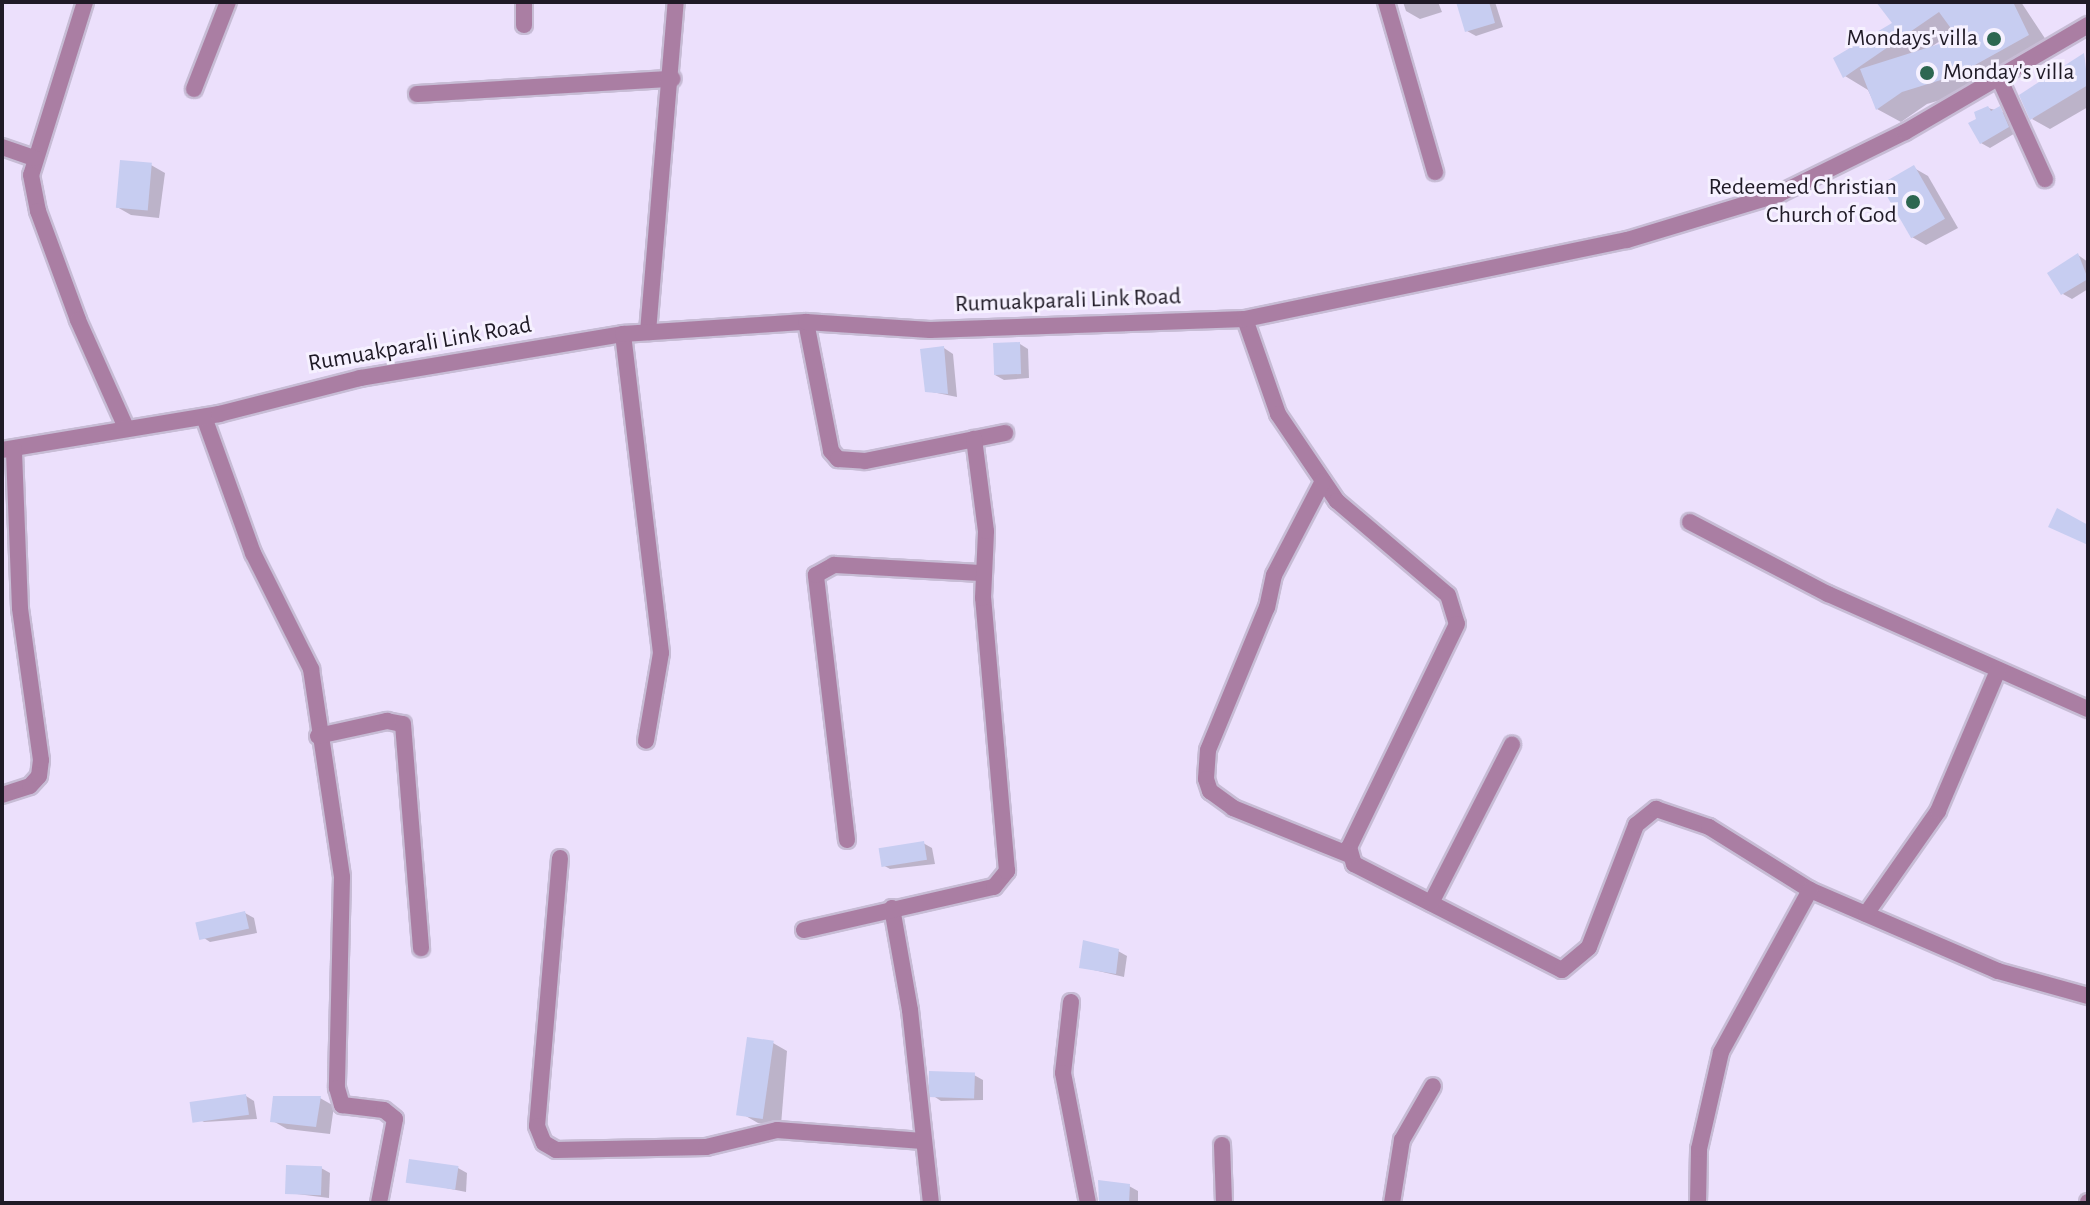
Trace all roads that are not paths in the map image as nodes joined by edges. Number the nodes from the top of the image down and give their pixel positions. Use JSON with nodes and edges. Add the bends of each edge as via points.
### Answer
{"nodes":[{"id":1,"x":85,"y":2,"type":"edge"},
{"id":2,"x":228,"y":2,"type":"edge"},
{"id":3,"x":524,"y":2,"type":"edge"},
{"id":4,"x":676,"y":2,"type":"edge"},
{"id":5,"x":1386,"y":2,"type":"edge"},
{"id":6,"x":524,"y":25,"type":"dead end"},
{"id":7,"x":2088,"y":25,"type":"edge"},
{"id":8,"x":673,"y":79,"type":"junction"},
{"id":9,"x":2000,"y":80,"type":"junction"},
{"id":10,"x":194,"y":89,"type":"dead end"},
{"id":11,"x":417,"y":94,"type":"dead end"},
{"id":12,"x":2,"y":147,"type":"edge"},
{"id":13,"x":34,"y":158,"type":"junction"},
{"id":14,"x":1435,"y":172,"type":"dead end"},
{"id":15,"x":2045,"y":179,"type":"dead end"},
{"id":16,"x":1245,"y":319,"type":"junction"},
{"id":17,"x":806,"y":322,"type":"junction"},
{"id":18,"x":648,"y":332,"type":"junction"},
{"id":19,"x":623,"y":334,"type":"junction"},
{"id":20,"x":204,"y":417,"type":"junction"},
{"id":21,"x":126,"y":428,"type":"junction"},
{"id":22,"x":1005,"y":433,"type":"dead end"},
{"id":23,"x":974,"y":439,"type":"junction"},
{"id":24,"x":8,"y":449,"type":"edge"},
{"id":25,"x":1323,"y":481,"type":"junction"},
{"id":26,"x":1690,"y":522,"type":"dead end"},
{"id":27,"x":982,"y":573,"type":"junction"},
{"id":28,"x":1998,"y":670,"type":"junction"},
{"id":29,"x":2088,"y":709,"type":"edge"},
{"id":30,"x":318,"y":736,"type":"junction"},
{"id":31,"x":646,"y":741,"type":"dead end"},
{"id":32,"x":1512,"y":745,"type":"dead end"},
{"id":33,"x":2,"y":795,"type":"edge"},
{"id":34,"x":847,"y":840,"type":"dead end"},
{"id":35,"x":1350,"y":855,"type":"junction"},
{"id":36,"x":560,"y":858,"type":"dead end"},
{"id":37,"x":1810,"y":890,"type":"junction"},
{"id":38,"x":1431,"y":903,"type":"junction"},
{"id":39,"x":892,"y":908,"type":"junction"},
{"id":40,"x":1866,"y":914,"type":"junction"},
{"id":41,"x":804,"y":930,"type":"dead end"},
{"id":42,"x":421,"y":948,"type":"dead end"},
{"id":43,"x":2088,"y":996,"type":"edge"},
{"id":44,"x":1071,"y":1002,"type":"dead end"},
{"id":45,"x":1433,"y":1086,"type":"dead end"},
{"id":46,"x":923,"y":1141,"type":"junction"},
{"id":47,"x":1222,"y":1145,"type":"dead end"},
{"id":48,"x":379,"y":1203,"type":"edge"},
{"id":49,"x":931,"y":1203,"type":"edge"},
{"id":50,"x":1088,"y":1203,"type":"edge"},
{"id":51,"x":1224,"y":1203,"type":"edge"},
{"id":52,"x":1392,"y":1203,"type":"edge"},
{"id":53,"x":1698,"y":1203,"type":"edge"}],
"edges":[{"from":1,"to":13,"type":"street"},
{"from":2,"to":10,"type":"street"},
{"from":3,"to":6,"type":"street"},
{"from":4,"to":8,"type":"street"},
{"from":5,"to":14,"type":"street"},
{"from":7,"to":9,"type":"street","name":"Rumuakparali Link Road"},
{"from":8,"to":11,"type":"street"},
{"from":8,"to":18,"type":"street","via":[[657,192]]},
{"from":9,"to":15,"type":"street"},
{"from":9,"to":16,"type":"street","name":"Rumuakparali Link Road","via":[[1779,194],[1627,240]]},
{"from":12,"to":13,"type":"street"},
{"from":13,"to":21,"type":"street","via":[[38,211]]},
{"from":16,"to":17,"type":"street","name":"Rumuakparali Link Road","via":[[930,330]]},
{"from":16,"to":25,"type":"street","via":[[1278,414]]},
{"from":17,"to":18,"type":"street","name":"Rumuakparali Link Road"},
{"from":17,"to":23,"type":"street","via":[[831,451],[838,459],[865,461]]},
{"from":18,"to":19,"type":"street","name":"Rumuakparali Link Road"},
{"from":19,"to":20,"type":"street","name":"Rumuakparali Link Road","via":[[347,381]]},
{"from":19,"to":31,"type":"street","via":[[661,653]]},
{"from":20,"to":21,"type":"street","name":"Rumuakparali Link Road"},
{"from":20,"to":30,"type":"street","via":[[253,553],[302,643],[311,669]]},
{"from":21,"to":24,"type":"street","name":"Rumuakparali Link Road"},
{"from":22,"to":23,"type":"street"},
{"from":23,"to":27,"type":"street","via":[[986,531]]},
{"from":24,"to":33,"type":"street","via":[[20,608],[41,760],[39,776],[30,786]]},
{"from":25,"to":35,"type":"street","via":[[1337,501],[1448,595],[1457,624],[1349,847]]},
{"from":25,"to":35,"type":"street","via":[[1274,575],[1267,607],[1208,750],[1206,779],[1210,791],[1233,808]]},
{"from":26,"to":28,"type":"street","via":[[1828,594]]},
{"from":27,"to":34,"type":"street","via":[[834,565],[816,575]]},
{"from":27,"to":39,"type":"street","via":[[1007,871],[994,887]]},
{"from":28,"to":29,"type":"street"},
{"from":28,"to":40,"type":"street","via":[[1938,811]]},
{"from":30,"to":42,"type":"street","via":[[387,721],[403,724]]},
{"from":30,"to":48,"type":"street","via":[[342,877],[338,1099],[342,1105],[384,1110],[395,1119]]},
{"from":32,"to":38,"type":"street"},
{"from":35,"to":38,"type":"street","via":[[1354,864]]},
{"from":36,"to":46,"type":"street","via":[[537,1126],[544,1143],[556,1150],[706,1147],[777,1130]]},
{"from":37,"to":38,"type":"street","via":[[1709,827],[1656,809],[1636,825],[1589,947],[1562,970]]},
{"from":37,"to":40,"type":"street"},
{"from":37,"to":53,"type":"street","via":[[1721,1052],[1699,1149]]},
{"from":39,"to":41,"type":"street"},
{"from":39,"to":46,"type":"street","via":[[910,1010]]},
{"from":40,"to":43,"type":"street","via":[[1998,971]]},
{"from":44,"to":50,"type":"street","via":[[1063,1073]]},
{"from":45,"to":52,"type":"street","via":[[1402,1140]]},
{"from":46,"to":49,"type":"street"},
{"from":47,"to":51,"type":"street"}]}
